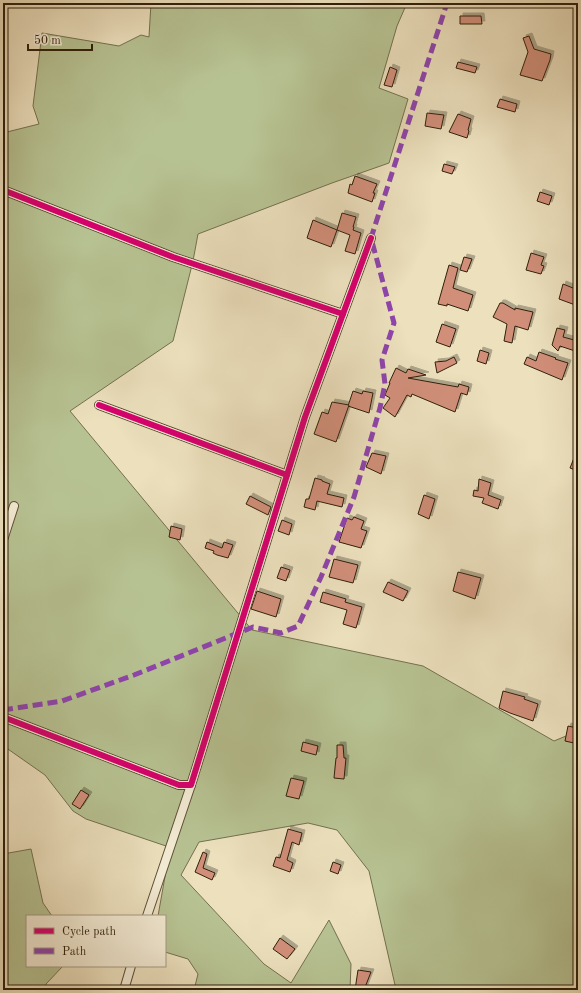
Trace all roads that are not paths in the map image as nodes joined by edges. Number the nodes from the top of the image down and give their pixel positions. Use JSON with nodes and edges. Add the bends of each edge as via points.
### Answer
{"nodes":[{"id":1,"x":3,"y":190,"type":"edge"},
{"id":2,"x":371,"y":238,"type":"dead end"},
{"id":3,"x":343,"y":314,"type":"junction"},
{"id":4,"x":99,"y":405,"type":"dead end"},
{"id":5,"x":287,"y":475,"type":"junction"},
{"id":6,"x":14,"y":506,"type":"dead end"},
{"id":7,"x":3,"y":540,"type":"edge"},
{"id":8,"x":3,"y":717,"type":"edge"},
{"id":9,"x":191,"y":785,"type":"junction"},
{"id":10,"x":147,"y":915,"type":"edge"},
{"id":11,"x":131,"y":967,"type":"edge"},
{"id":12,"x":124,"y":990,"type":"edge"}],
"edges":[{"from":1,"to":3,"type":"street","via":[[173,257]]},
{"from":2,"to":3,"type":"street"},
{"from":3,"to":5,"type":"street","via":[[305,417]]},
{"from":4,"to":5,"type":"street"},
{"from":5,"to":9,"type":"street"},
{"from":6,"to":7,"type":"street"},
{"from":8,"to":9,"type":"street","via":[[178,785]]},
{"from":9,"to":10,"type":"street"},
{"from":11,"to":12,"type":"street"}]}
